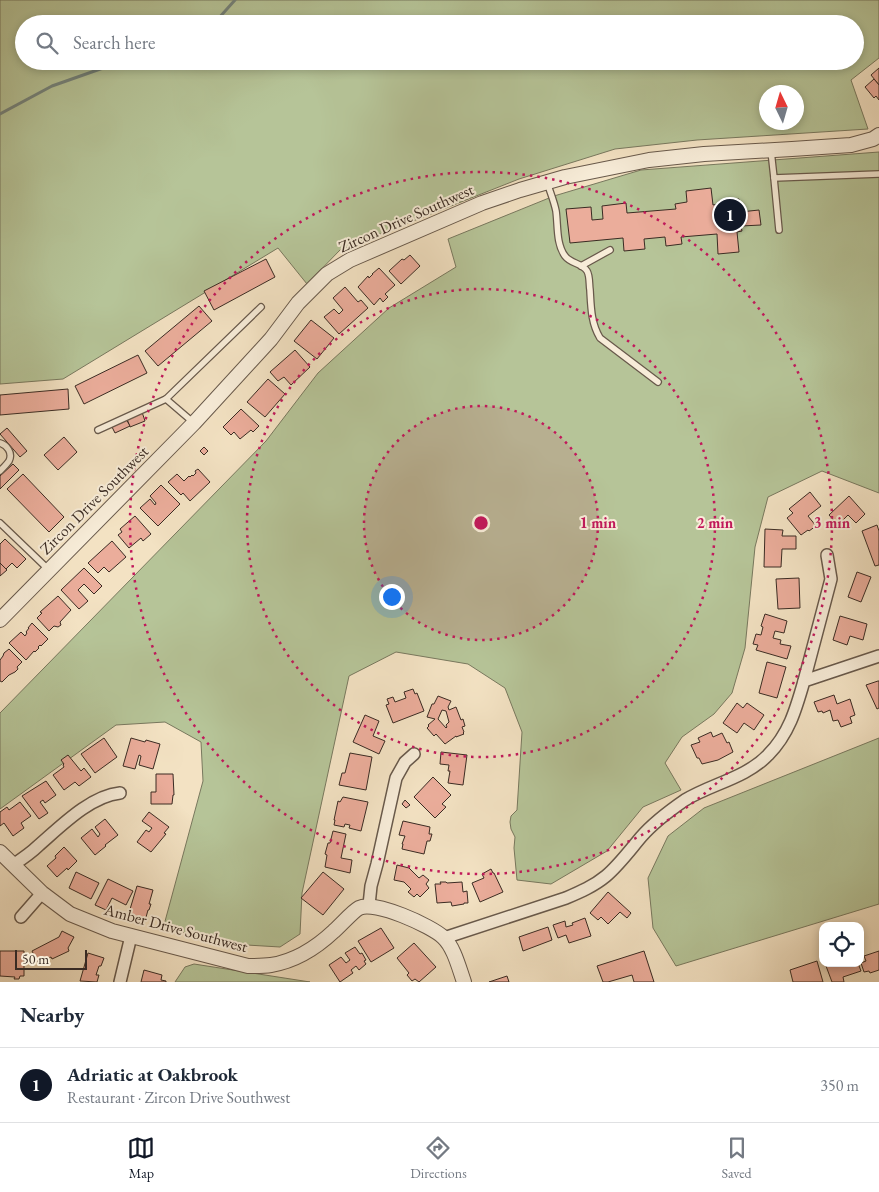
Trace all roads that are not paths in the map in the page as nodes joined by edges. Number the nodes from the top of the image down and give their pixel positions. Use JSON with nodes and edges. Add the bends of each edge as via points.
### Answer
{"nodes":[{"id":1,"x":879,"y":135,"type":"edge"},
{"id":2,"x":771,"y":151,"type":"junction"},
{"id":3,"x":879,"y":174,"type":"edge"},
{"id":4,"x":774,"y":178,"type":"junction"},
{"id":5,"x":547,"y":182,"type":"junction"},
{"id":6,"x":779,"y":230,"type":"dead end"},
{"id":7,"x":610,"y":250,"type":"dead end"},
{"id":8,"x":581,"y":266,"type":"junction"},
{"id":9,"x":261,"y":307,"type":"dead end"},
{"id":10,"x":658,"y":382,"type":"dead end"},
{"id":11,"x":166,"y":399,"type":"junction"},
{"id":12,"x":194,"y":424,"type":"junction"},
{"id":13,"x":98,"y":430,"type":"dead end"},
{"id":14,"x":0,"y":443,"type":"edge"},
{"id":15,"x":0,"y":471,"type":"edge"},
{"id":16,"x":0,"y":523,"type":"edge"},
{"id":17,"x":827,"y":555,"type":"dead end"},
{"id":18,"x":49,"y":570,"type":"junction"},
{"id":19,"x":0,"y":620,"type":"edge"},
{"id":20,"x":879,"y":656,"type":"edge"},
{"id":21,"x":804,"y":681,"type":"junction"},
{"id":22,"x":414,"y":754,"type":"dead end"},
{"id":23,"x":120,"y":793,"type":"dead end"},
{"id":24,"x":0,"y":852,"type":"edge"},
{"id":25,"x":13,"y":865,"type":"junction"},
{"id":26,"x":42,"y":893,"type":"junction"},
{"id":27,"x":369,"y":906,"type":"junction"},
{"id":28,"x":21,"y":917,"type":"dead end"},
{"id":29,"x":131,"y":936,"type":"junction"},
{"id":30,"x":444,"y":938,"type":"junction"},
{"id":31,"x":120,"y":982,"type":"edge"},
{"id":32,"x":464,"y":982,"type":"edge"}],
"edges":[{"from":1,"to":2,"type":"street","name":"Zircon Drive Southwest","via":[[851,145]]},
{"from":2,"to":4,"type":"lane"},
{"from":2,"to":5,"type":"street","name":"Zircon Drive Southwest","via":[[649,160]]},
{"from":3,"to":4,"type":"lane"},
{"from":4,"to":6,"type":"lane"},
{"from":5,"to":8,"type":"lane","via":[[556,210],[560,247],[565,257]]},
{"from":5,"to":12,"type":"street","name":"Zircon Drive Southwest","via":[[482,204],[333,270],[298,303],[271,339]]},
{"from":7,"to":8,"type":"lane"},
{"from":8,"to":10,"type":"lane","via":[[589,279],[592,318],[600,338]]},
{"from":9,"to":11,"type":"lane"},
{"from":11,"to":12,"type":"lane"},
{"from":11,"to":13,"type":"lane"},
{"from":12,"to":18,"type":"street","name":"Zircon Drive Southwest"},
{"from":14,"to":15,"type":"lane","via":[[8,448],[10,460]]},
{"from":16,"to":18,"type":"lane"},
{"from":17,"to":21,"type":"street","via":[[831,579]]},
{"from":18,"to":19,"type":"street","name":"Zircon Drive Southwest"},
{"from":20,"to":21,"type":"street"},
{"from":21,"to":30,"type":"street","via":[[789,727],[768,756],[744,773],[687,799],[664,814],[605,877],[566,898]]},
{"from":22,"to":27,"type":"street","via":[[396,778]]},
{"from":23,"to":25,"type":"street","via":[[80,810]]},
{"from":24,"to":25,"type":"street","name":"Amber Drive Southwest"},
{"from":25,"to":26,"type":"street","name":"Amber Drive Southwest"},
{"from":26,"to":28,"type":"street"},
{"from":26,"to":29,"type":"street","name":"Amber Drive Southwest","via":[[70,914]]},
{"from":27,"to":29,"type":"street","name":"Amber Drive Southwest","via":[[359,908],[306,953],[270,965],[248,966]]},
{"from":27,"to":30,"type":"street","via":[[385,908],[427,926]]},
{"from":29,"to":31,"type":"street"},
{"from":30,"to":32,"type":"street","via":[[455,956]]}]}
